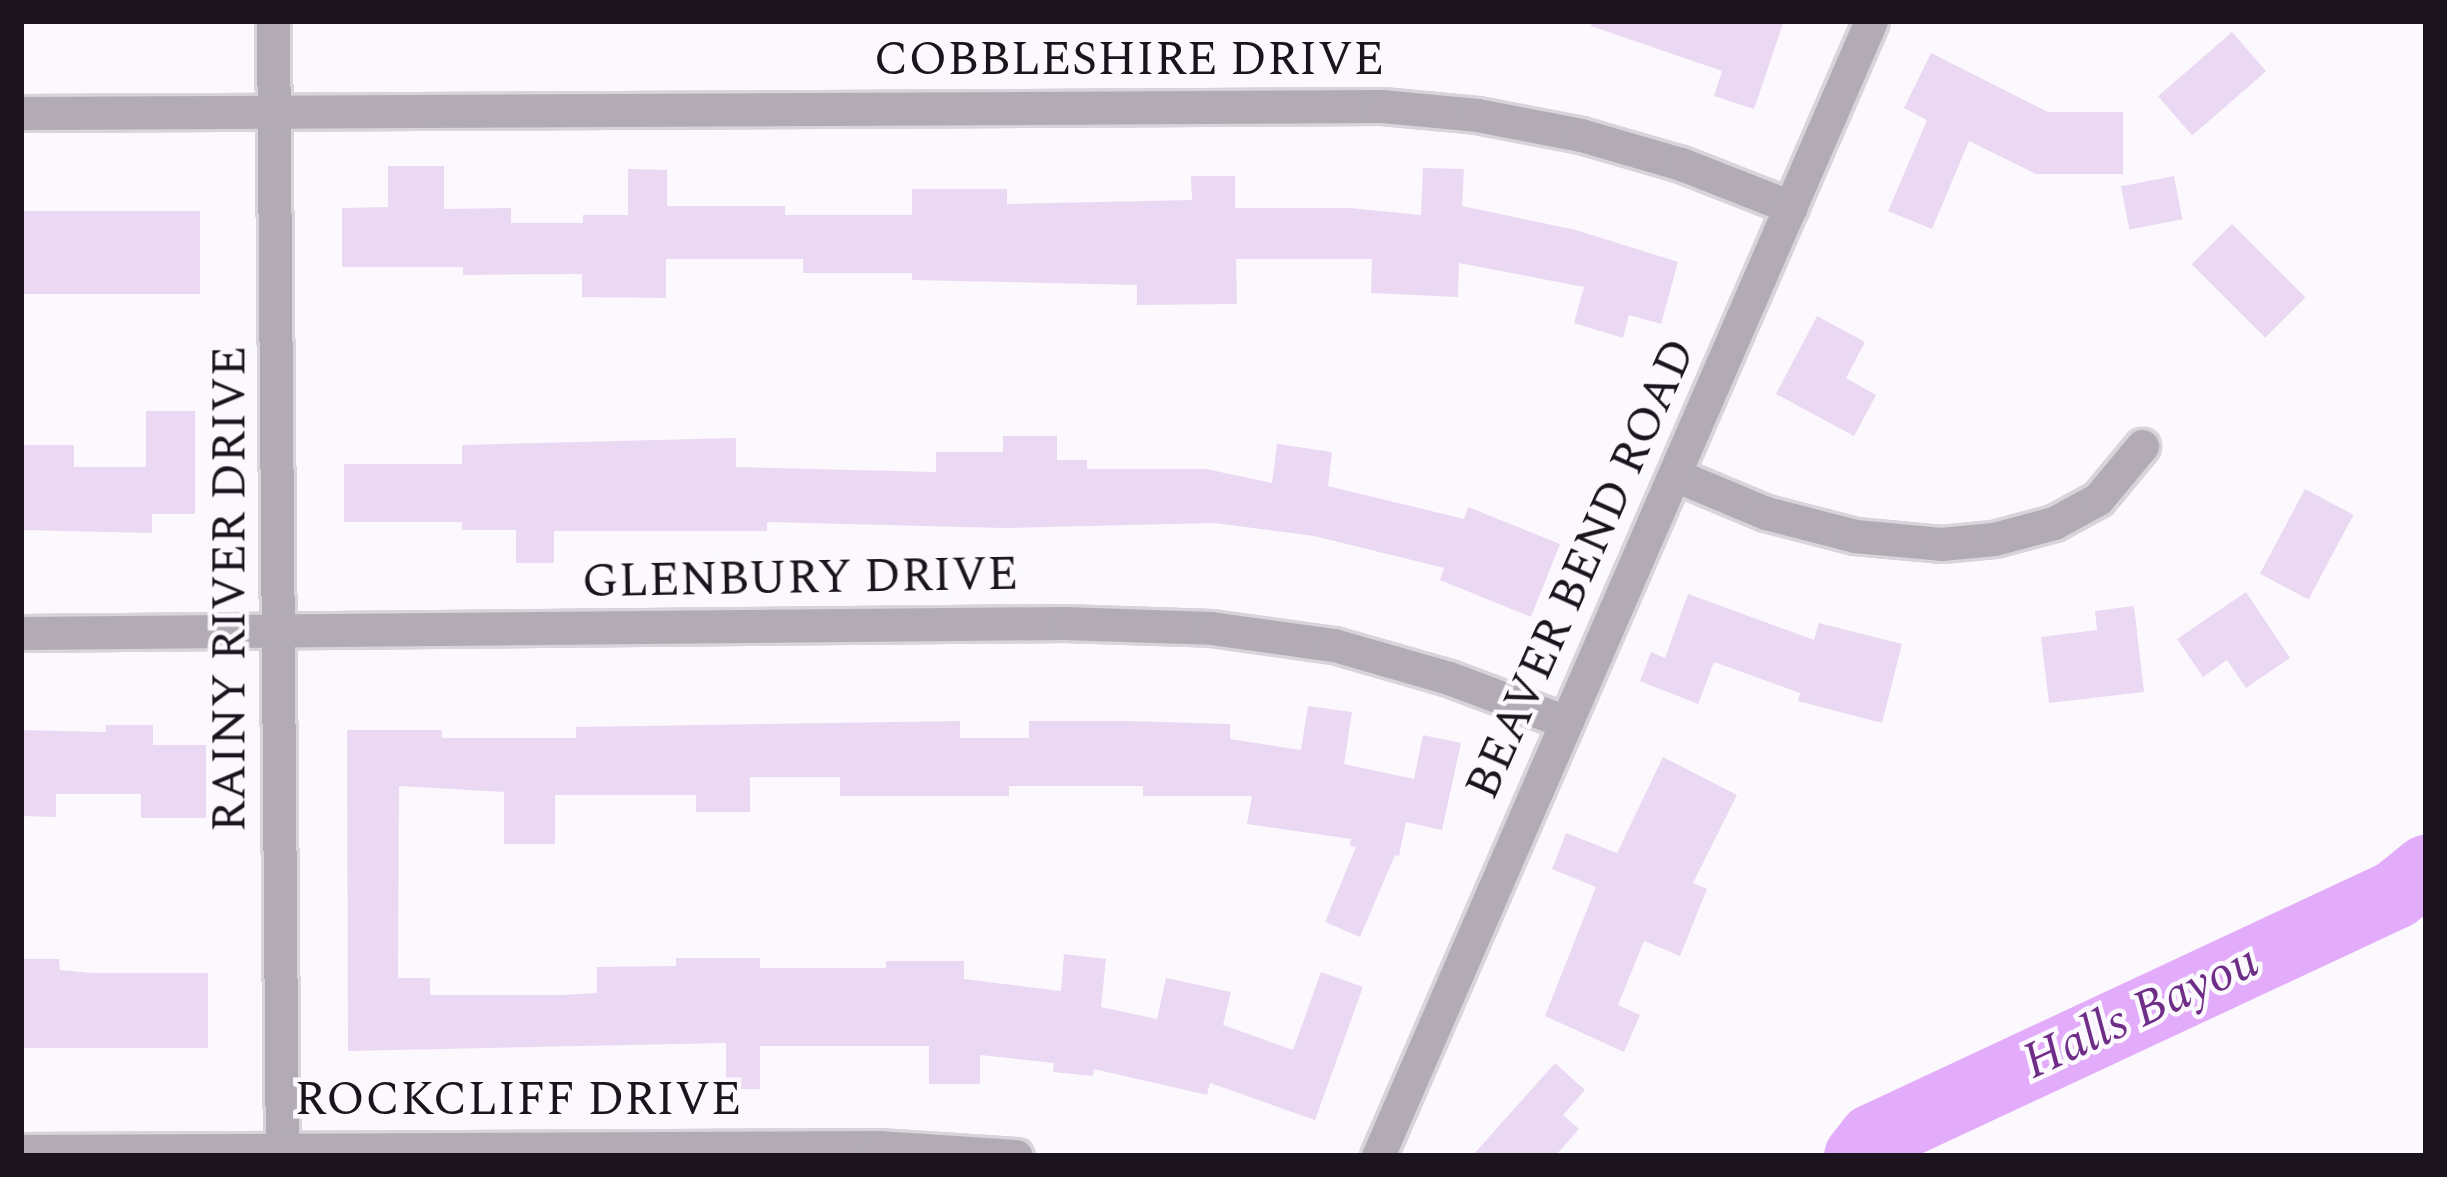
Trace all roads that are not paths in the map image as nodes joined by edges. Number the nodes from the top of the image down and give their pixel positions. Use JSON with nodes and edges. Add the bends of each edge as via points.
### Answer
{"nodes":[{"id":1,"x":273,"y":21,"type":"edge"},
{"id":2,"x":1871,"y":21,"type":"edge"},
{"id":3,"x":273,"y":112,"type":"junction"},
{"id":4,"x":21,"y":113,"type":"edge"},
{"id":5,"x":1790,"y":207,"type":"junction"},
{"id":6,"x":2142,"y":446,"type":"dead end"},
{"id":7,"x":1676,"y":475,"type":"junction"},
{"id":8,"x":279,"y":632,"type":"junction"},
{"id":9,"x":21,"y":634,"type":"edge"},
{"id":10,"x":1566,"y":722,"type":"junction"},
{"id":11,"x":21,"y":1151,"type":"edge"},
{"id":12,"x":282,"y":1153,"type":"edge"},
{"id":13,"x":1016,"y":1156,"type":"edge"},
{"id":14,"x":1378,"y":1156,"type":"edge"}],
"edges":[{"from":1,"to":3,"type":"street","name":"RAINY RIVER DRIVE"},
{"from":2,"to":5,"type":"street","name":"BEAVER BEND ROAD"},
{"from":3,"to":4,"type":"street","name":"COBBLESHIRE DRIVE"},
{"from":3,"to":5,"type":"street","name":"COBBLESHIRE DRIVE","via":[[1382,106],[1581,135]]},
{"from":3,"to":8,"type":"street","name":"RAINY RIVER DRIVE"},
{"from":5,"to":7,"type":"street","name":"BEAVER BEND ROAD"},
{"from":6,"to":7,"type":"street","via":[[2098,499],[2054,523],[1941,544],[1855,536],[1766,513]]},
{"from":7,"to":10,"type":"street","name":"BEAVER BEND ROAD"},
{"from":8,"to":9,"type":"street","name":"GLENBURY DRIVE"},
{"from":8,"to":10,"type":"street","name":"GLENBURY DRIVE","via":[[1211,628],[1334,645]]},
{"from":8,"to":12,"type":"street","name":"RAINY RIVER DRIVE"},
{"from":10,"to":14,"type":"street","name":"BEAVER BEND ROAD"},
{"from":11,"to":12,"type":"street","name":"ROCKCLIFF DRIVE"},
{"from":12,"to":13,"type":"street","name":"ROCKCLIFF DRIVE","via":[[878,1147]]}]}
